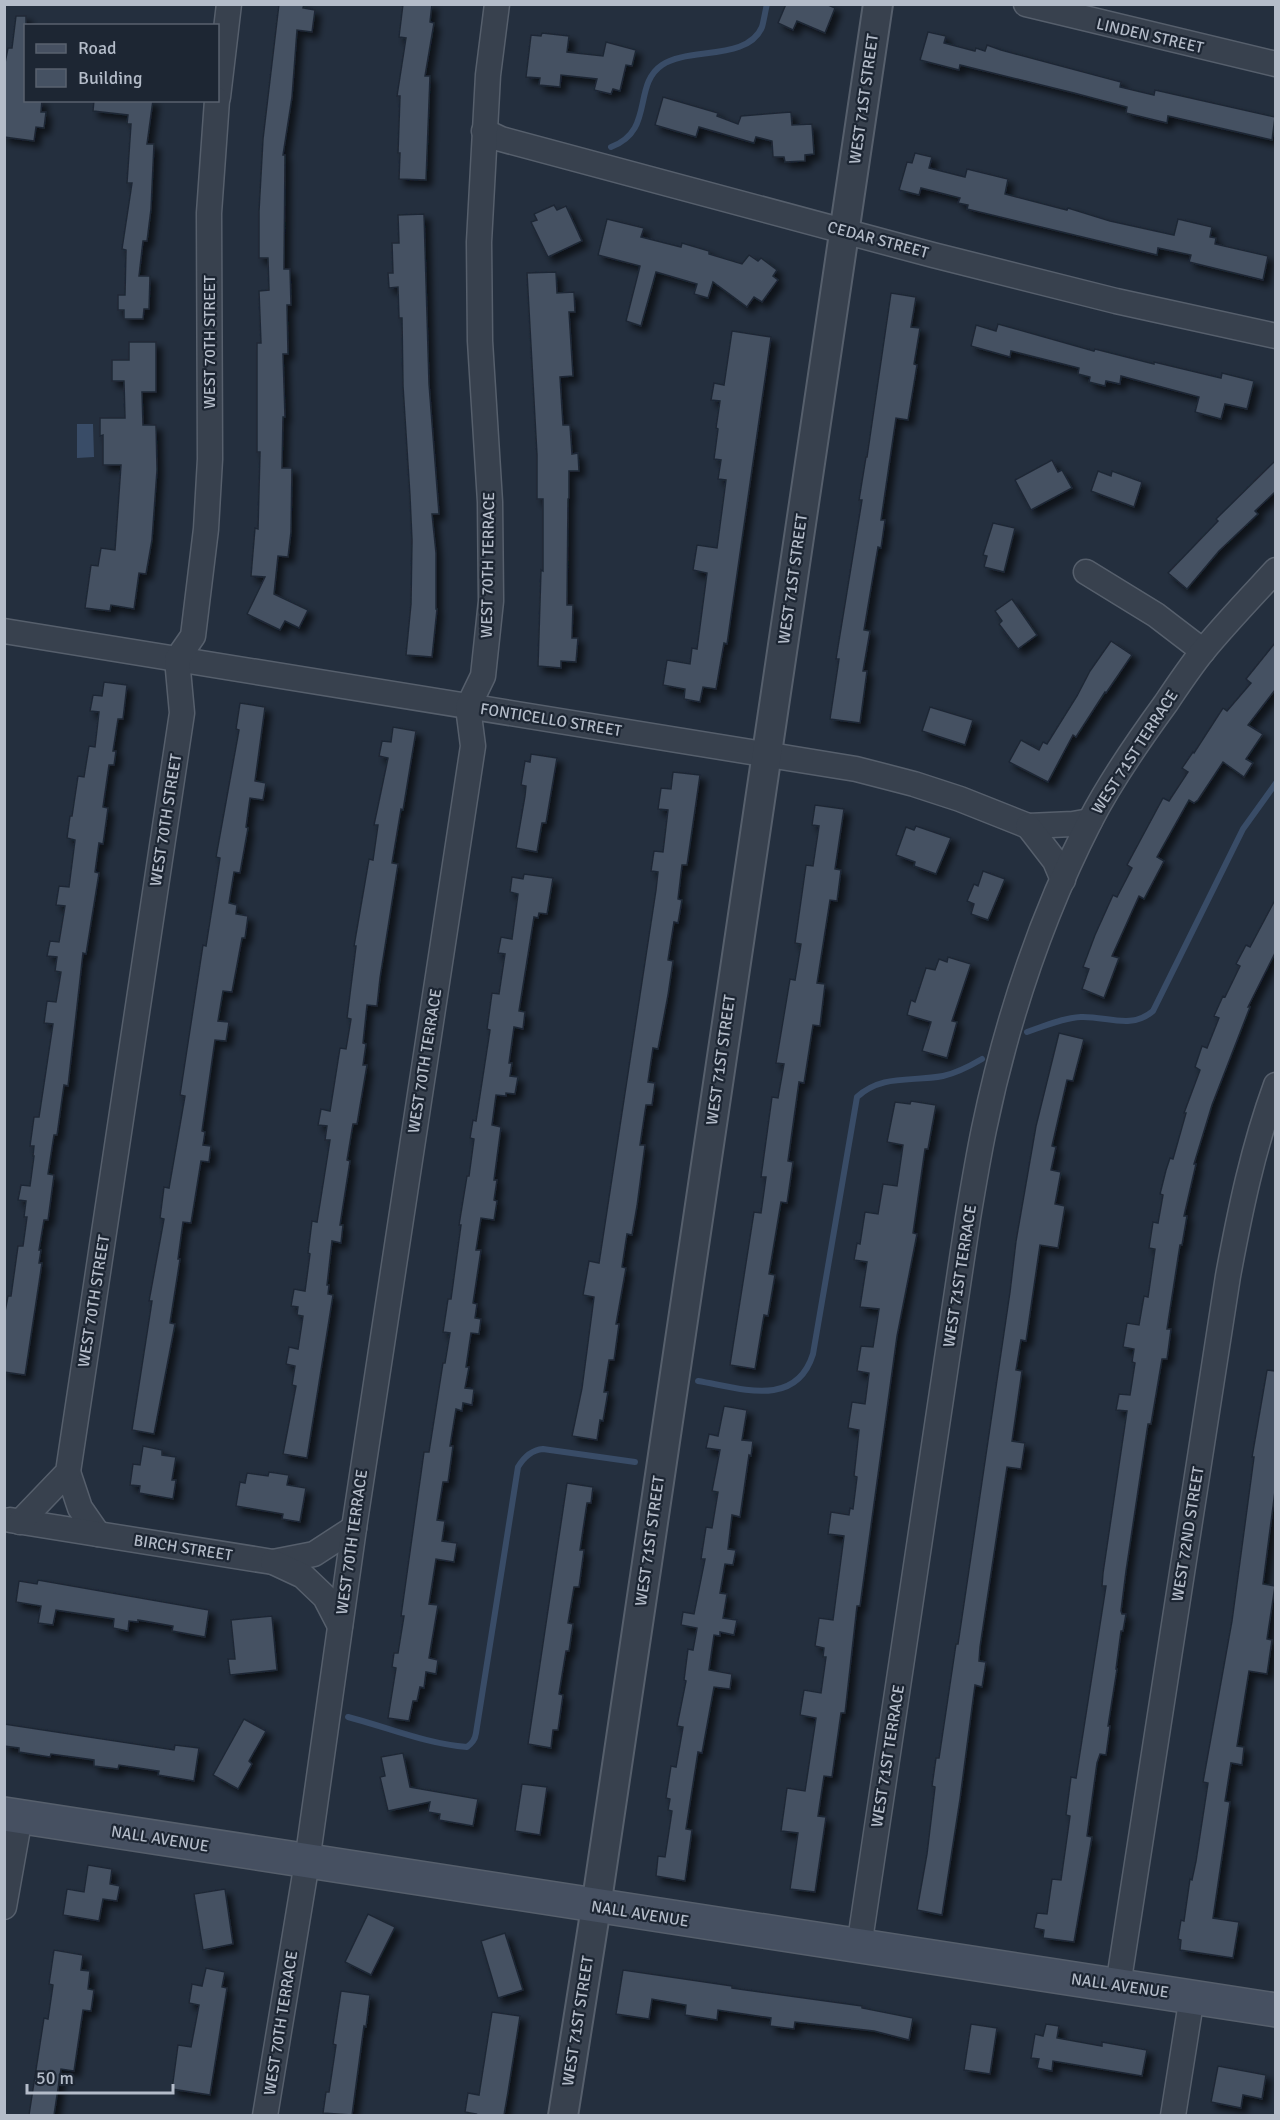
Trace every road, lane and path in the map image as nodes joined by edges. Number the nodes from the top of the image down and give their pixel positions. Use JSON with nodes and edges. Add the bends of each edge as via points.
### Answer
{"nodes":[{"id":1,"x":229,"y":4,"type":"edge"},
{"id":2,"x":497,"y":4,"type":"edge"},
{"id":3,"x":878,"y":4,"type":"edge"},
{"id":4,"x":1026,"y":4,"type":"edge"},
{"id":5,"x":1275,"y":64,"type":"edge"},
{"id":6,"x":219,"y":83,"type":"edge"},
{"id":7,"x":217,"y":102,"type":"edge"},
{"id":8,"x":484,"y":131,"type":"junction"},
{"id":9,"x":844,"y":232,"type":"junction"},
{"id":10,"x":1275,"y":336,"type":"edge"},
{"id":11,"x":1275,"y":570,"type":"edge"},
{"id":12,"x":1086,"y":572,"type":"dead end"},
{"id":13,"x":4,"y":631,"type":"edge"},
{"id":14,"x":1203,"y":651,"type":"junction"},
{"id":15,"x":177,"y":659,"type":"junction"},
{"id":16,"x":468,"y":707,"type":"junction"},
{"id":17,"x":767,"y":754,"type":"junction"},
{"id":18,"x":1090,"y":820,"type":"junction"},
{"id":19,"x":1028,"y":826,"type":"junction"},
{"id":20,"x":1063,"y":880,"type":"junction"},
{"id":21,"x":1275,"y":1085,"type":"edge"},
{"id":22,"x":68,"y":1472,"type":"junction"},
{"id":23,"x":12,"y":1520,"type":"edge"},
{"id":24,"x":354,"y":1528,"type":"junction"},
{"id":25,"x":98,"y":1534,"type":"junction"},
{"id":26,"x":273,"y":1562,"type":"junction"},
{"id":27,"x":340,"y":1626,"type":"junction"},
{"id":28,"x":12,"y":1815,"type":"edge"},
{"id":29,"x":307,"y":1862,"type":"junction"},
{"id":30,"x":4,"y":1907,"type":"edge"},
{"id":31,"x":596,"y":1907,"type":"junction"},
{"id":32,"x":859,"y":1947,"type":"junction"},
{"id":33,"x":1118,"y":1986,"type":"junction"},
{"id":34,"x":1192,"y":1996,"type":"junction"},
{"id":35,"x":1275,"y":2010,"type":"edge"},
{"id":36,"x":265,"y":2115,"type":"edge"},
{"id":37,"x":563,"y":2115,"type":"edge"},
{"id":38,"x":1173,"y":2115,"type":"edge"}],
"edges":[{"from":1,"to":6,"type":"street","name":"WEST 70TH STREET"},
{"from":2,"to":8,"type":"street","name":"WEST 70TH TERRACE"},
{"from":3,"to":9,"type":"street","name":"WEST 71ST STREET"},
{"from":4,"to":5,"type":"street","name":"LINDEN STREET"},
{"from":7,"to":15,"type":"street","name":"WEST 70TH STREET","via":[[209,213],[210,459],[206,529],[194,636]]},
{"from":8,"to":9,"type":"street","name":"CEDAR STREET","via":[[501,139]]},
{"from":8,"to":16,"type":"street","name":"WEST 70TH TERRACE","via":[[479,297],[491,601],[483,676]]},
{"from":9,"to":10,"type":"street","name":"CEDAR STREET"},
{"from":9,"to":17,"type":"street","name":"WEST 71ST STREET"},
{"from":11,"to":14,"type":"street","name":"WEST 71ST TERRACE"},
{"from":12,"to":14,"type":"street","via":[[1156,615]]},
{"from":13,"to":15,"type":"street","name":"FONTICELLO STREET"},
{"from":14,"to":18,"type":"street","name":"WEST 71ST TERRACE","via":[[1151,723]]},
{"from":15,"to":16,"type":"street","name":"FONTICELLO STREET"},
{"from":15,"to":22,"type":"street","name":"WEST 70TH STREET","via":[[182,713]]},
{"from":16,"to":17,"type":"street","name":"FONTICELLO STREET"},
{"from":16,"to":24,"type":"street","name":"WEST 70TH TERRACE","via":[[473,746]]},
{"from":17,"to":19,"type":"street","name":"FONTICELLO STREET","via":[[856,769],[914,784]]},
{"from":17,"to":31,"type":"street","name":"WEST 71ST STREET"},
{"from":18,"to":19,"type":"street","name":"FONTICELLO STREET"},
{"from":18,"to":20,"type":"street","name":"WEST 71ST TERRACE"},
{"from":19,"to":20,"type":"street","via":[[1055,861]]},
{"from":20,"to":32,"type":"street","name":"WEST 71ST TERRACE","via":[[1019,997],[984,1129]]},
{"from":21,"to":33,"type":"street","name":"WEST 72ND STREET","via":[[1243,1197],[1228,1276]]},
{"from":22,"to":23,"type":"street"},
{"from":22,"to":25,"type":"street","via":[[80,1508]]},
{"from":23,"to":25,"type":"street","name":"BIRCH STREET"},
{"from":24,"to":26,"type":"street","name":"BIRCH STREET","via":[[314,1554]]},
{"from":24,"to":27,"type":"street","name":"WEST 70TH TERRACE"},
{"from":25,"to":26,"type":"street","name":"BIRCH STREET"},
{"from":26,"to":27,"type":"street","via":[[303,1576],[324,1597]]},
{"from":27,"to":29,"type":"street","name":"WEST 70TH TERRACE"},
{"from":28,"to":29,"type":"main road","name":"NALL AVENUE"},
{"from":28,"to":30,"type":"street"},
{"from":29,"to":31,"type":"main road","name":"NALL AVENUE"},
{"from":29,"to":36,"type":"street","name":"WEST 70TH TERRACE"},
{"from":31,"to":32,"type":"main road","name":"NALL AVENUE"},
{"from":31,"to":37,"type":"street","name":"WEST 71ST STREET"},
{"from":32,"to":33,"type":"main road","name":"NALL AVENUE"},
{"from":33,"to":34,"type":"main road","name":"NALL AVENUE"},
{"from":34,"to":35,"type":"main road","name":"NALL AVENUE"},
{"from":34,"to":38,"type":"street"}]}
